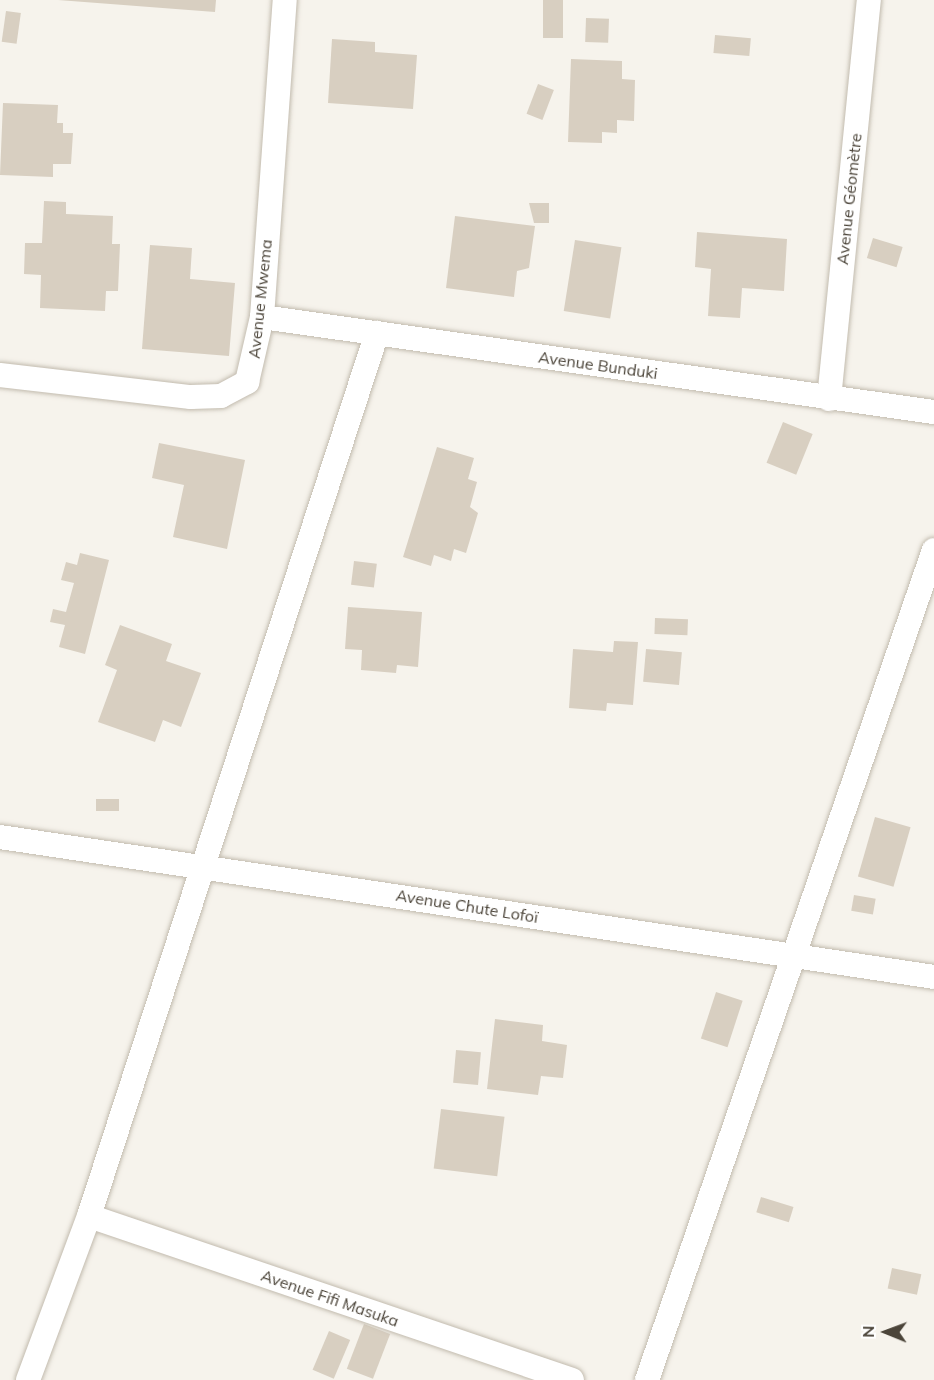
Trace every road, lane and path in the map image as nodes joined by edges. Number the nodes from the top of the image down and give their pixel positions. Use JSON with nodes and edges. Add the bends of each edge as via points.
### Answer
{"nodes":[{"id":1,"x":285,"y":0,"type":"edge"},
{"id":2,"x":869,"y":0,"type":"edge"},
{"id":3,"x":262,"y":316,"type":"junction"},
{"id":4,"x":377,"y":333,"type":"junction"},
{"id":5,"x":0,"y":375,"type":"edge"},
{"id":6,"x":829,"y":399,"type":"junction"},
{"id":7,"x":934,"y":412,"type":"edge"},
{"id":8,"x":934,"y":550,"type":"edge"},
{"id":9,"x":0,"y":837,"type":"edge"},
{"id":10,"x":203,"y":864,"type":"junction"},
{"id":11,"x":796,"y":959,"type":"junction"},
{"id":12,"x":934,"y":977,"type":"edge"},
{"id":13,"x":89,"y":1216,"type":"junction"},
{"id":14,"x":28,"y":1380,"type":"edge"},
{"id":15,"x":572,"y":1380,"type":"edge"},
{"id":16,"x":647,"y":1380,"type":"edge"}],
"edges":[{"from":1,"to":3,"type":"street","name":"Avenue Mwema"},
{"from":2,"to":6,"type":"street","name":"Avenue Géomètre"},
{"from":3,"to":4,"type":"street","name":"Avenue Bunduki"},
{"from":3,"to":5,"type":"street","name":"Avenue Mwema","via":[[247,382],[222,396]]},
{"from":4,"to":6,"type":"street","name":"Avenue Bunduki"},
{"from":4,"to":10,"type":"street"},
{"from":6,"to":7,"type":"street","name":"Avenue Bunduki"},
{"from":8,"to":11,"type":"street"},
{"from":9,"to":10,"type":"street","name":"Avenue Chute Lofoï"},
{"from":10,"to":11,"type":"street","name":"Avenue Chute Lofoï"},
{"from":10,"to":13,"type":"street"},
{"from":11,"to":12,"type":"street","name":"Avenue Chute Lofoï"},
{"from":11,"to":16,"type":"street"},
{"from":13,"to":14,"type":"street"},
{"from":13,"to":15,"type":"street","name":"Avenue Fifi Masuka"}]}
